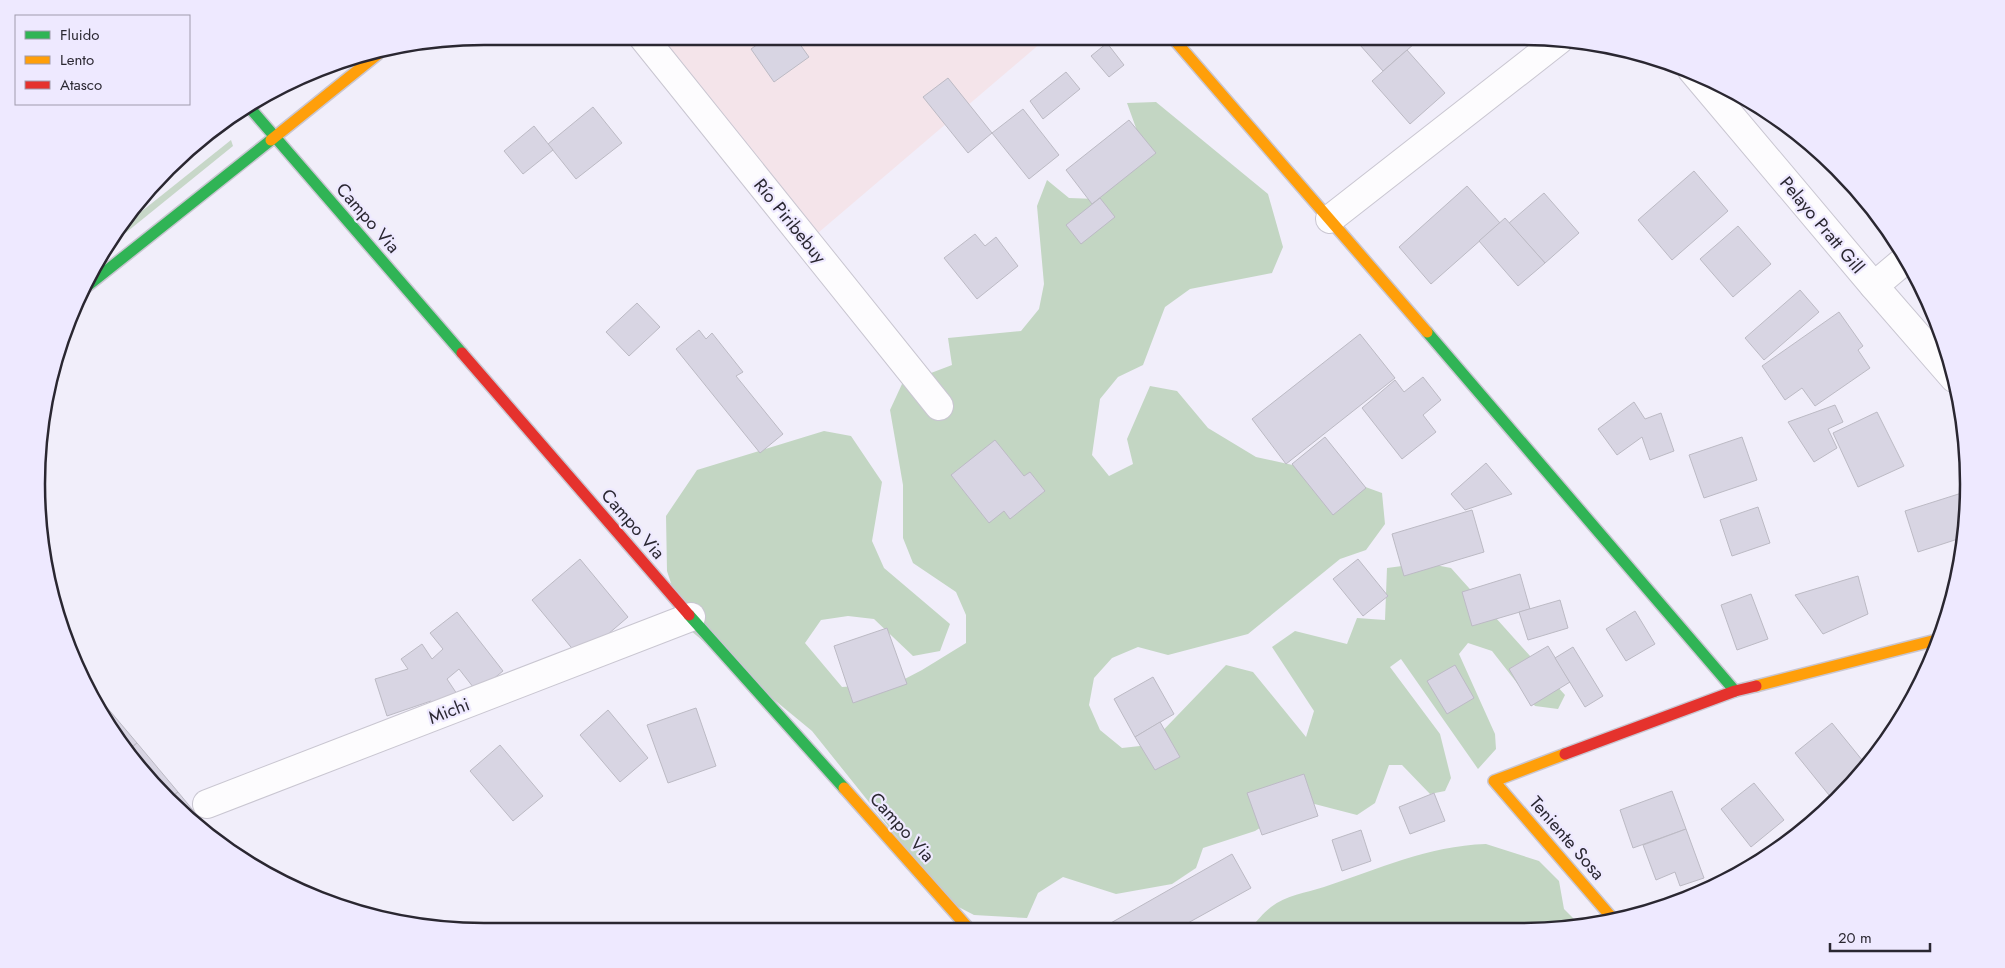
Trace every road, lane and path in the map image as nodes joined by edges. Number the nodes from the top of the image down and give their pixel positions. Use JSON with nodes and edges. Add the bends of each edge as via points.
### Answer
{"nodes":[{"id":1,"x":649,"y":45,"type":"edge"},
{"id":2,"x":1179,"y":45,"type":"edge"},
{"id":3,"x":1550,"y":46,"type":"edge"},
{"id":4,"x":371,"y":60,"type":"edge"},
{"id":5,"x":1705,"y":85,"type":"edge"},
{"id":6,"x":253,"y":111,"type":"edge"},
{"id":7,"x":275,"y":137,"type":"junction"},
{"id":8,"x":1330,"y":219,"type":"junction"},
{"id":9,"x":1900,"y":264,"type":"edge"},
{"id":10,"x":96,"y":279,"type":"edge"},
{"id":11,"x":1874,"y":286,"type":"junction"},
{"id":12,"x":1944,"y":366,"type":"edge"},
{"id":13,"x":939,"y":406,"type":"dead end"},
{"id":14,"x":691,"y":618,"type":"junction"},
{"id":15,"x":1931,"y":641,"type":"edge"},
{"id":16,"x":1735,"y":691,"type":"junction"},
{"id":17,"x":207,"y":804,"type":"dead end"},
{"id":18,"x":1609,"y":914,"type":"edge"},
{"id":19,"x":964,"y":923,"type":"edge"}],
"edges":[{"from":1,"to":13,"type":"street","name":"Río Piribebuy"},
{"from":2,"to":8,"type":"street"},
{"from":3,"to":8,"type":"street"},
{"from":4,"to":7,"type":"street"},
{"from":5,"to":11,"type":"street","name":"Pelayo Pratt Gill"},
{"from":6,"to":7,"type":"street","name":"Campo Via"},
{"from":7,"to":10,"type":"street"},
{"from":7,"to":14,"type":"street","name":"Campo Via"},
{"from":8,"to":16,"type":"street"},
{"from":9,"to":11,"type":"street"},
{"from":11,"to":12,"type":"street","name":"Pelayo Pratt Gill"},
{"from":14,"to":17,"type":"street","name":"Michi"},
{"from":14,"to":19,"type":"street","name":"Campo Via"},
{"from":15,"to":16,"type":"street"},
{"from":16,"to":18,"type":"street","name":"Teniente Sosa","via":[[1494,781]]}]}
